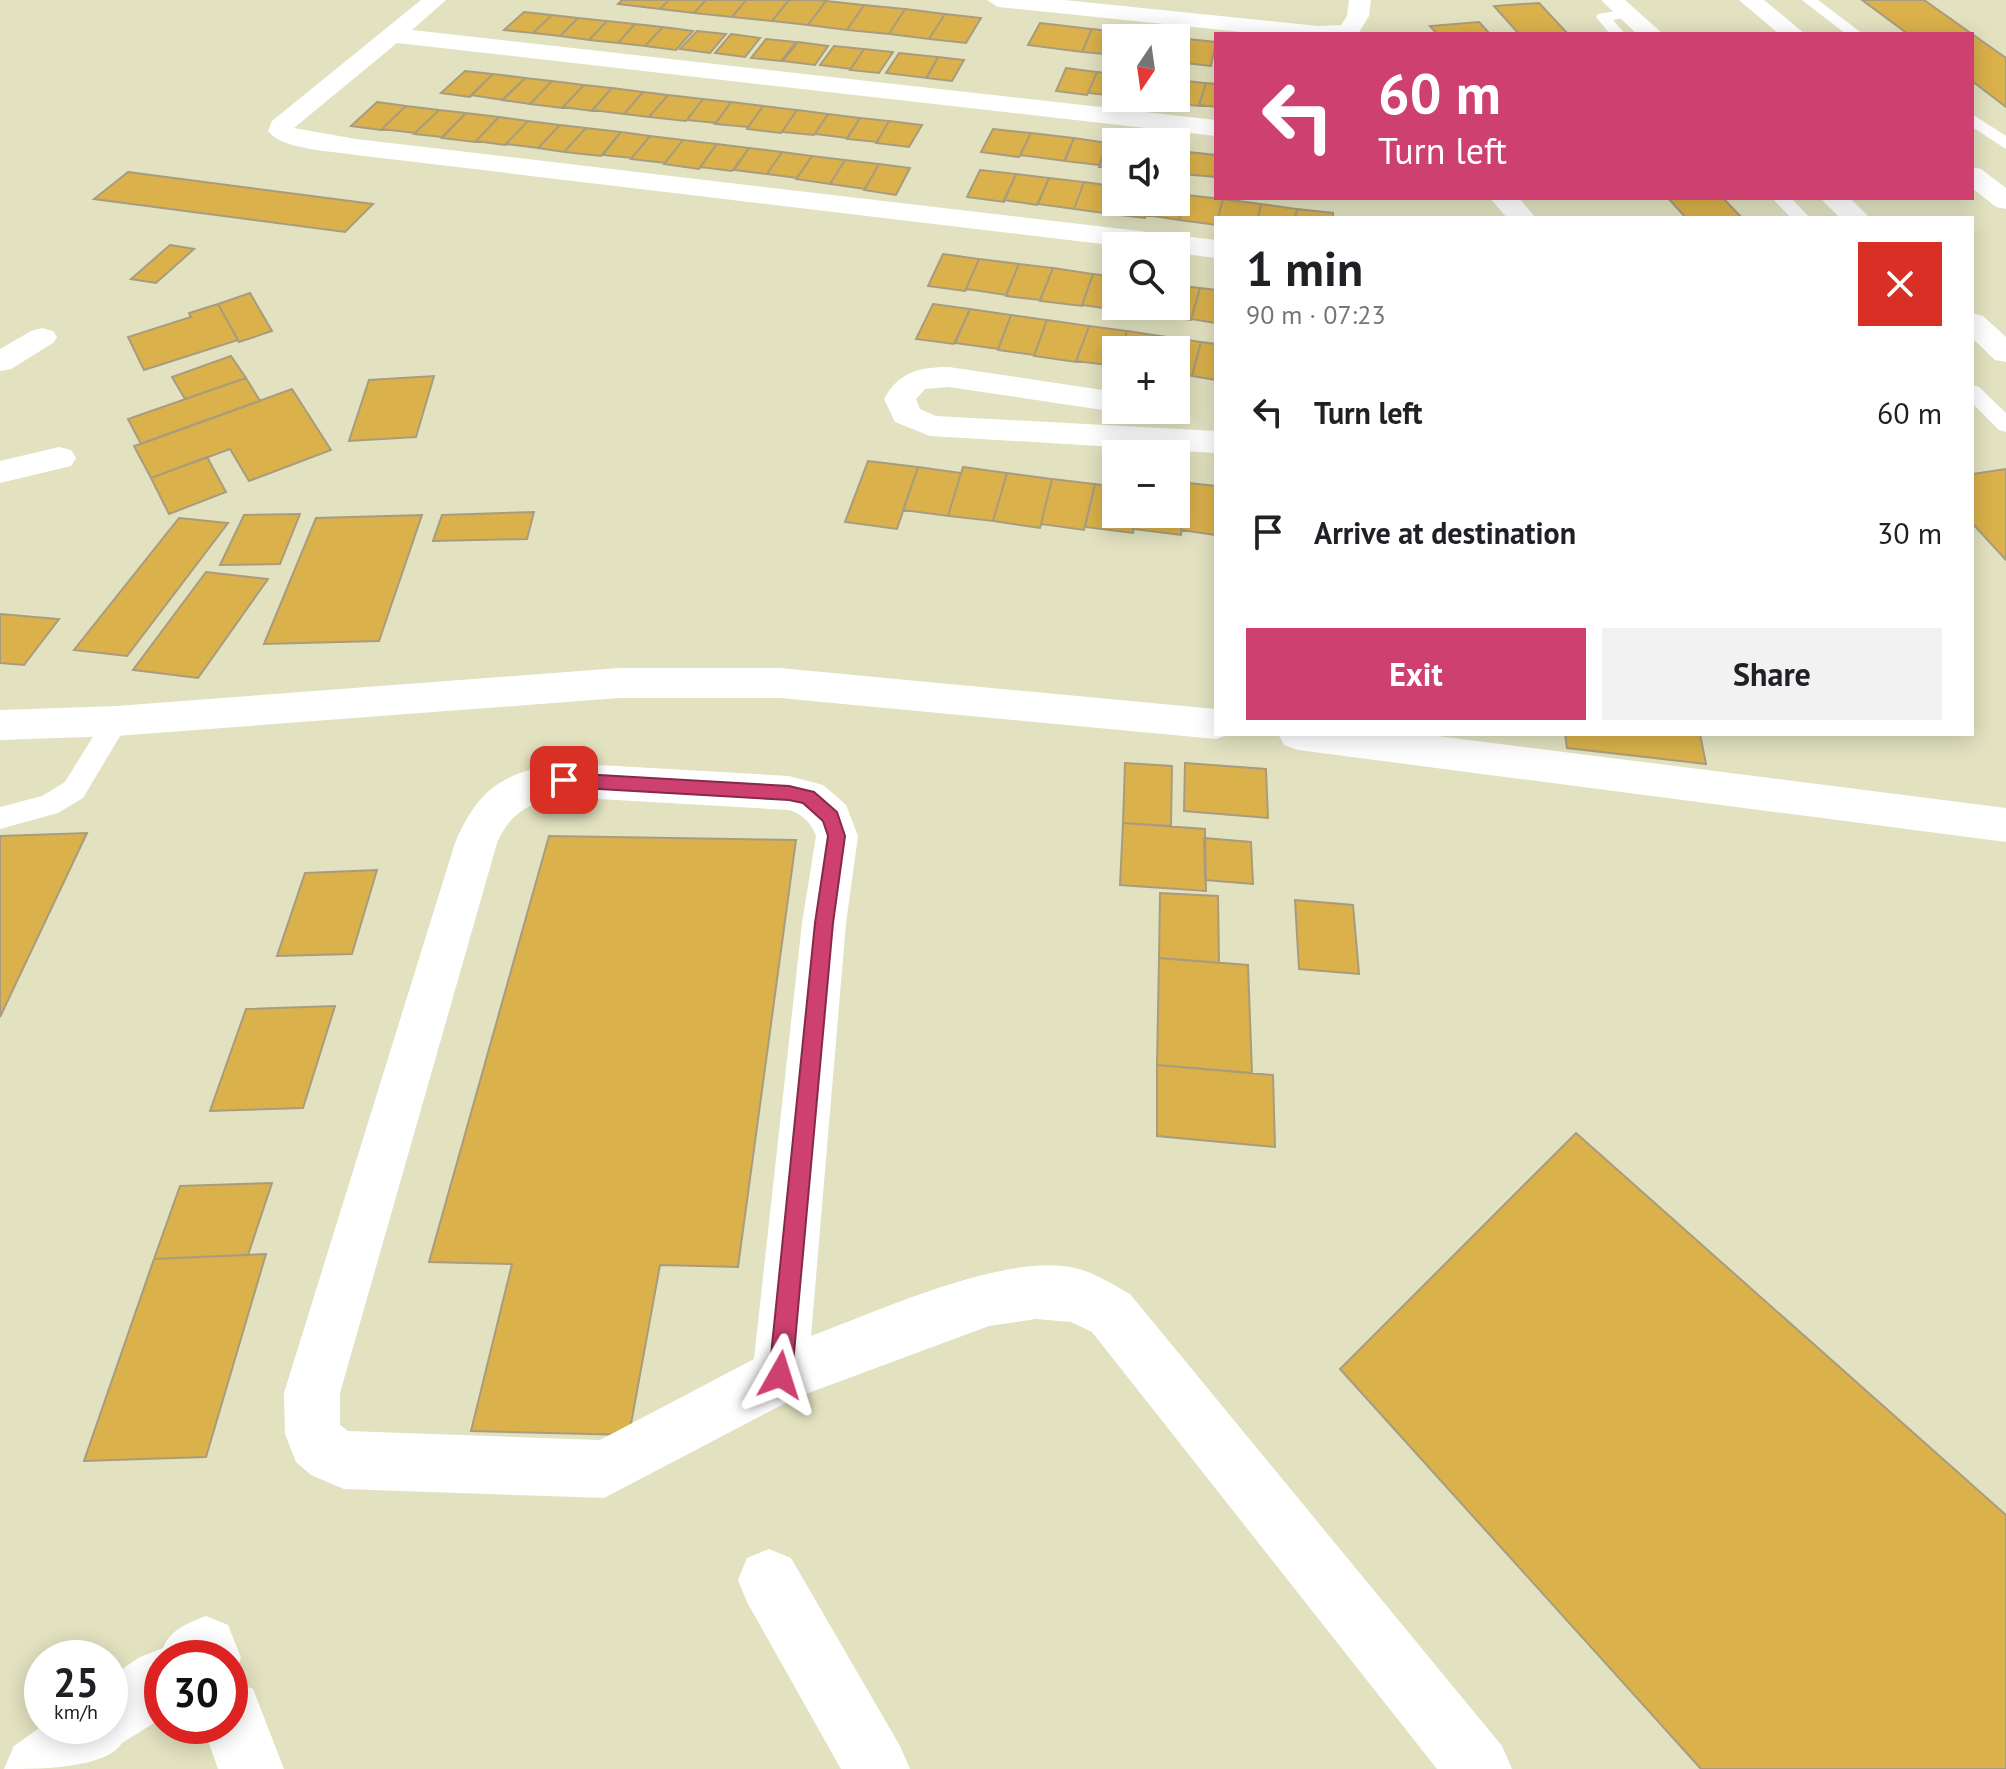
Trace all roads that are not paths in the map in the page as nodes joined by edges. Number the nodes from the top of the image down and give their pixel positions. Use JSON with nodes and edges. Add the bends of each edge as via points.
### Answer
{"nodes":[{"id":1,"x":435,"y":0,"type":"edge"},
{"id":2,"x":998,"y":0,"type":"edge"},
{"id":3,"x":1007,"y":0,"type":"edge"},
{"id":4,"x":1360,"y":0,"type":"edge"},
{"id":5,"x":1750,"y":0,"type":"edge"},
{"id":6,"x":1809,"y":0,"type":"edge"},
{"id":7,"x":1619,"y":16,"type":"edge"},
{"id":8,"x":1309,"y":32,"type":"edge"},
{"id":9,"x":1350,"y":32,"type":"edge"},
{"id":10,"x":1647,"y":32,"type":"edge"},
{"id":11,"x":1790,"y":32,"type":"edge"},
{"id":12,"x":1853,"y":32,"type":"edge"},
{"id":13,"x":391,"y":35,"type":"junction"},
{"id":14,"x":1974,"y":120,"type":"edge"},
{"id":15,"x":1214,"y":128,"type":"edge"},
{"id":16,"x":2006,"y":144,"type":"edge"},
{"id":17,"x":1974,"y":177,"type":"edge"},
{"id":18,"x":1506,"y":200,"type":"edge"},
{"id":19,"x":1783,"y":200,"type":"edge"},
{"id":20,"x":1836,"y":200,"type":"edge"},
{"id":21,"x":2006,"y":201,"type":"edge"},
{"id":22,"x":1520,"y":216,"type":"edge"},
{"id":23,"x":1799,"y":216,"type":"edge"},
{"id":24,"x":1854,"y":216,"type":"edge"},
{"id":25,"x":1214,"y":249,"type":"edge"},
{"id":26,"x":1974,"y":324,"type":"edge"},
{"id":27,"x":42,"y":337,"type":"dead end"},
{"id":28,"x":2006,"y":353,"type":"edge"},
{"id":29,"x":0,"y":362,"type":"edge"},
{"id":30,"x":1974,"y":393,"type":"edge"},
{"id":31,"x":1102,"y":400,"type":"edge"},
{"id":32,"x":1190,"y":412,"type":"edge"},
{"id":33,"x":1214,"y":416,"type":"edge"},
{"id":34,"x":2006,"y":425,"type":"edge"},
{"id":35,"x":1214,"y":442,"type":"edge"},
{"id":36,"x":59,"y":458,"type":"dead end"},
{"id":37,"x":0,"y":472,"type":"edge"},
{"id":38,"x":116,"y":721,"type":"junction"},
{"id":39,"x":1214,"y":724,"type":"edge"},
{"id":40,"x":0,"y":725,"type":"edge"},
{"id":41,"x":1314,"y":736,"type":"edge"},
{"id":42,"x":0,"y":818,"type":"edge"},
{"id":43,"x":2006,"y":825,"type":"edge"},
{"id":44,"x":780,"y":1375,"type":"junction"},
{"id":45,"x":769,"y":1580,"type":"dead end"},
{"id":46,"x":72,"y":1744,"type":"edge"},
{"id":47,"x":242,"y":1744,"type":"edge"},
{"id":48,"x":37,"y":1769,"type":"edge"},
{"id":49,"x":251,"y":1769,"type":"edge"},
{"id":50,"x":877,"y":1769,"type":"edge"},
{"id":51,"x":1479,"y":1769,"type":"edge"}],
"edges":[{"from":1,"to":13,"type":"street"},
{"from":2,"to":3,"type":"street"},
{"from":3,"to":8,"type":"street"},
{"from":4,"to":9,"type":"street"},
{"from":5,"to":11,"type":"street"},
{"from":6,"to":12,"type":"lane"},
{"from":7,"to":10,"type":"street"},
{"from":13,"to":15,"type":"street"},
{"from":13,"to":25,"type":"street","via":[[281,131],[356,147]]},
{"from":14,"to":16,"type":"lane"},
{"from":17,"to":21,"type":"street"},
{"from":18,"to":22,"type":"street"},
{"from":19,"to":23,"type":"lane"},
{"from":20,"to":24,"type":"street"},
{"from":26,"to":28,"type":"street"},
{"from":27,"to":29,"type":"street"},
{"from":30,"to":34,"type":"lane"},
{"from":31,"to":35,"type":"street","via":[[923,376],[907,384],[900,399],[906,415],[930,426]]},
{"from":32,"to":33,"type":"street"},
{"from":36,"to":37,"type":"street"},
{"from":38,"to":39,"type":"street","via":[[619,683],[780,683]]},
{"from":38,"to":40,"type":"street"},
{"from":38,"to":42,"type":"lane","via":[[74,790],[49,805]]},
{"from":41,"to":43,"type":"street"},
{"from":44,"to":44,"type":"street","via":[[604,1469],[344,1460],[319,1448],[312,1436],[312,1393],[476,843],[486,817],[516,790],[564,780],[789,793],[808,797],[831,817],[837,836]]},
{"from":44,"to":51,"type":"street","via":[[989,1299],[1036,1292],[1075,1295],[1111,1313]]},
{"from":45,"to":50,"type":"street"},
{"from":46,"to":48,"type":"street"},
{"from":47,"to":49,"type":"street"}]}
